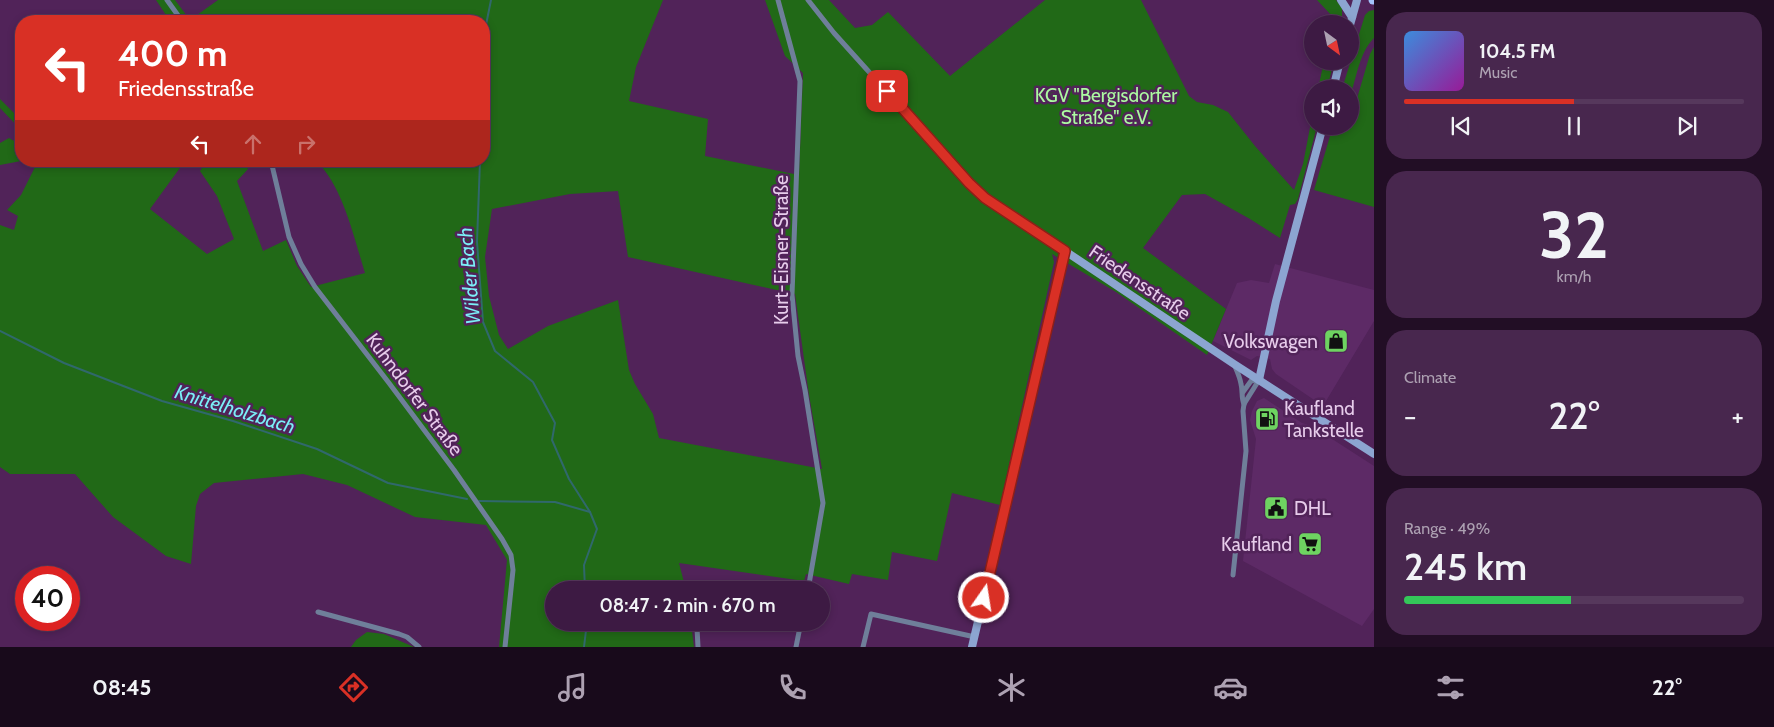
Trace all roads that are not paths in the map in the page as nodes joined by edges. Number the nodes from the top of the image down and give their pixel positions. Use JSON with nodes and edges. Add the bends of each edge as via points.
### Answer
{"nodes":[{"id":1,"x":167,"y":0,"type":"edge"},
{"id":2,"x":778,"y":0,"type":"edge"},
{"id":3,"x":808,"y":0,"type":"edge"},
{"id":4,"x":1341,"y":0,"type":"edge"},
{"id":5,"x":1357,"y":0,"type":"edge"},
{"id":6,"x":178,"y":15,"type":"edge"},
{"id":7,"x":1351,"y":15,"type":"edge"},
{"id":8,"x":1353,"y":15,"type":"edge"},
{"id":9,"x":1321,"y":135,"type":"edge"},
{"id":10,"x":272,"y":167,"type":"edge"},
{"id":11,"x":1065,"y":251,"type":"junction"},
{"id":12,"x":1234,"y":364,"type":"junction"},
{"id":13,"x":1259,"y":380,"type":"junction"},
{"id":14,"x":1243,"y":393,"type":"junction"},
{"id":15,"x":1244,"y":404,"type":"junction"},
{"id":16,"x":1374,"y":454,"type":"edge"},
{"id":17,"x":1233,"y":575,"type":"dead end"},
{"id":18,"x":810,"y":581,"type":"edge"},
{"id":19,"x":318,"y":612,"type":"dead end"},
{"id":20,"x":697,"y":631,"type":"edge"},
{"id":21,"x":799,"y":631,"type":"edge"},
{"id":22,"x":975,"y":637,"type":"junction"},
{"id":23,"x":419,"y":647,"type":"edge"},
{"id":24,"x":505,"y":647,"type":"edge"},
{"id":25,"x":698,"y":647,"type":"edge"},
{"id":26,"x":796,"y":647,"type":"edge"},
{"id":27,"x":864,"y":647,"type":"edge"},
{"id":28,"x":972,"y":647,"type":"edge"}],
"edges":[{"from":1,"to":6,"type":"street"},
{"from":2,"to":18,"type":"street","name":"Kurt-Eisner-Straße","via":[[800,81],[792,295],[798,356],[823,503]]},
{"from":3,"to":11,"type":"street","name":"Friedensstraße","via":[[969,183],[985,198]]},
{"from":4,"to":7,"type":"street"},
{"from":5,"to":8,"type":"street"},
{"from":9,"to":13,"type":"street","via":[[1276,300]]},
{"from":10,"to":24,"type":"street","name":"Kuhndorfer Straße","via":[[289,237],[315,287],[454,470],[511,555],[513,570]]},
{"from":11,"to":12,"type":"street","name":"Friedensstraße"},
{"from":11,"to":22,"type":"street"},
{"from":12,"to":13,"type":"street","name":"Friedensstraße"},
{"from":12,"to":14,"type":"street"},
{"from":13,"to":14,"type":"street","via":[[1251,381]]},
{"from":13,"to":15,"type":"street"},
{"from":13,"to":16,"type":"street","name":"Friedensstraße"},
{"from":14,"to":15,"type":"street"},
{"from":15,"to":17,"type":"street","via":[[1246,451]]},
{"from":19,"to":23,"type":"street","via":[[399,634]]},
{"from":20,"to":25,"type":"street"},
{"from":21,"to":26,"type":"street"},
{"from":22,"to":27,"type":"street","via":[[871,614]]},
{"from":22,"to":28,"type":"street"}]}
